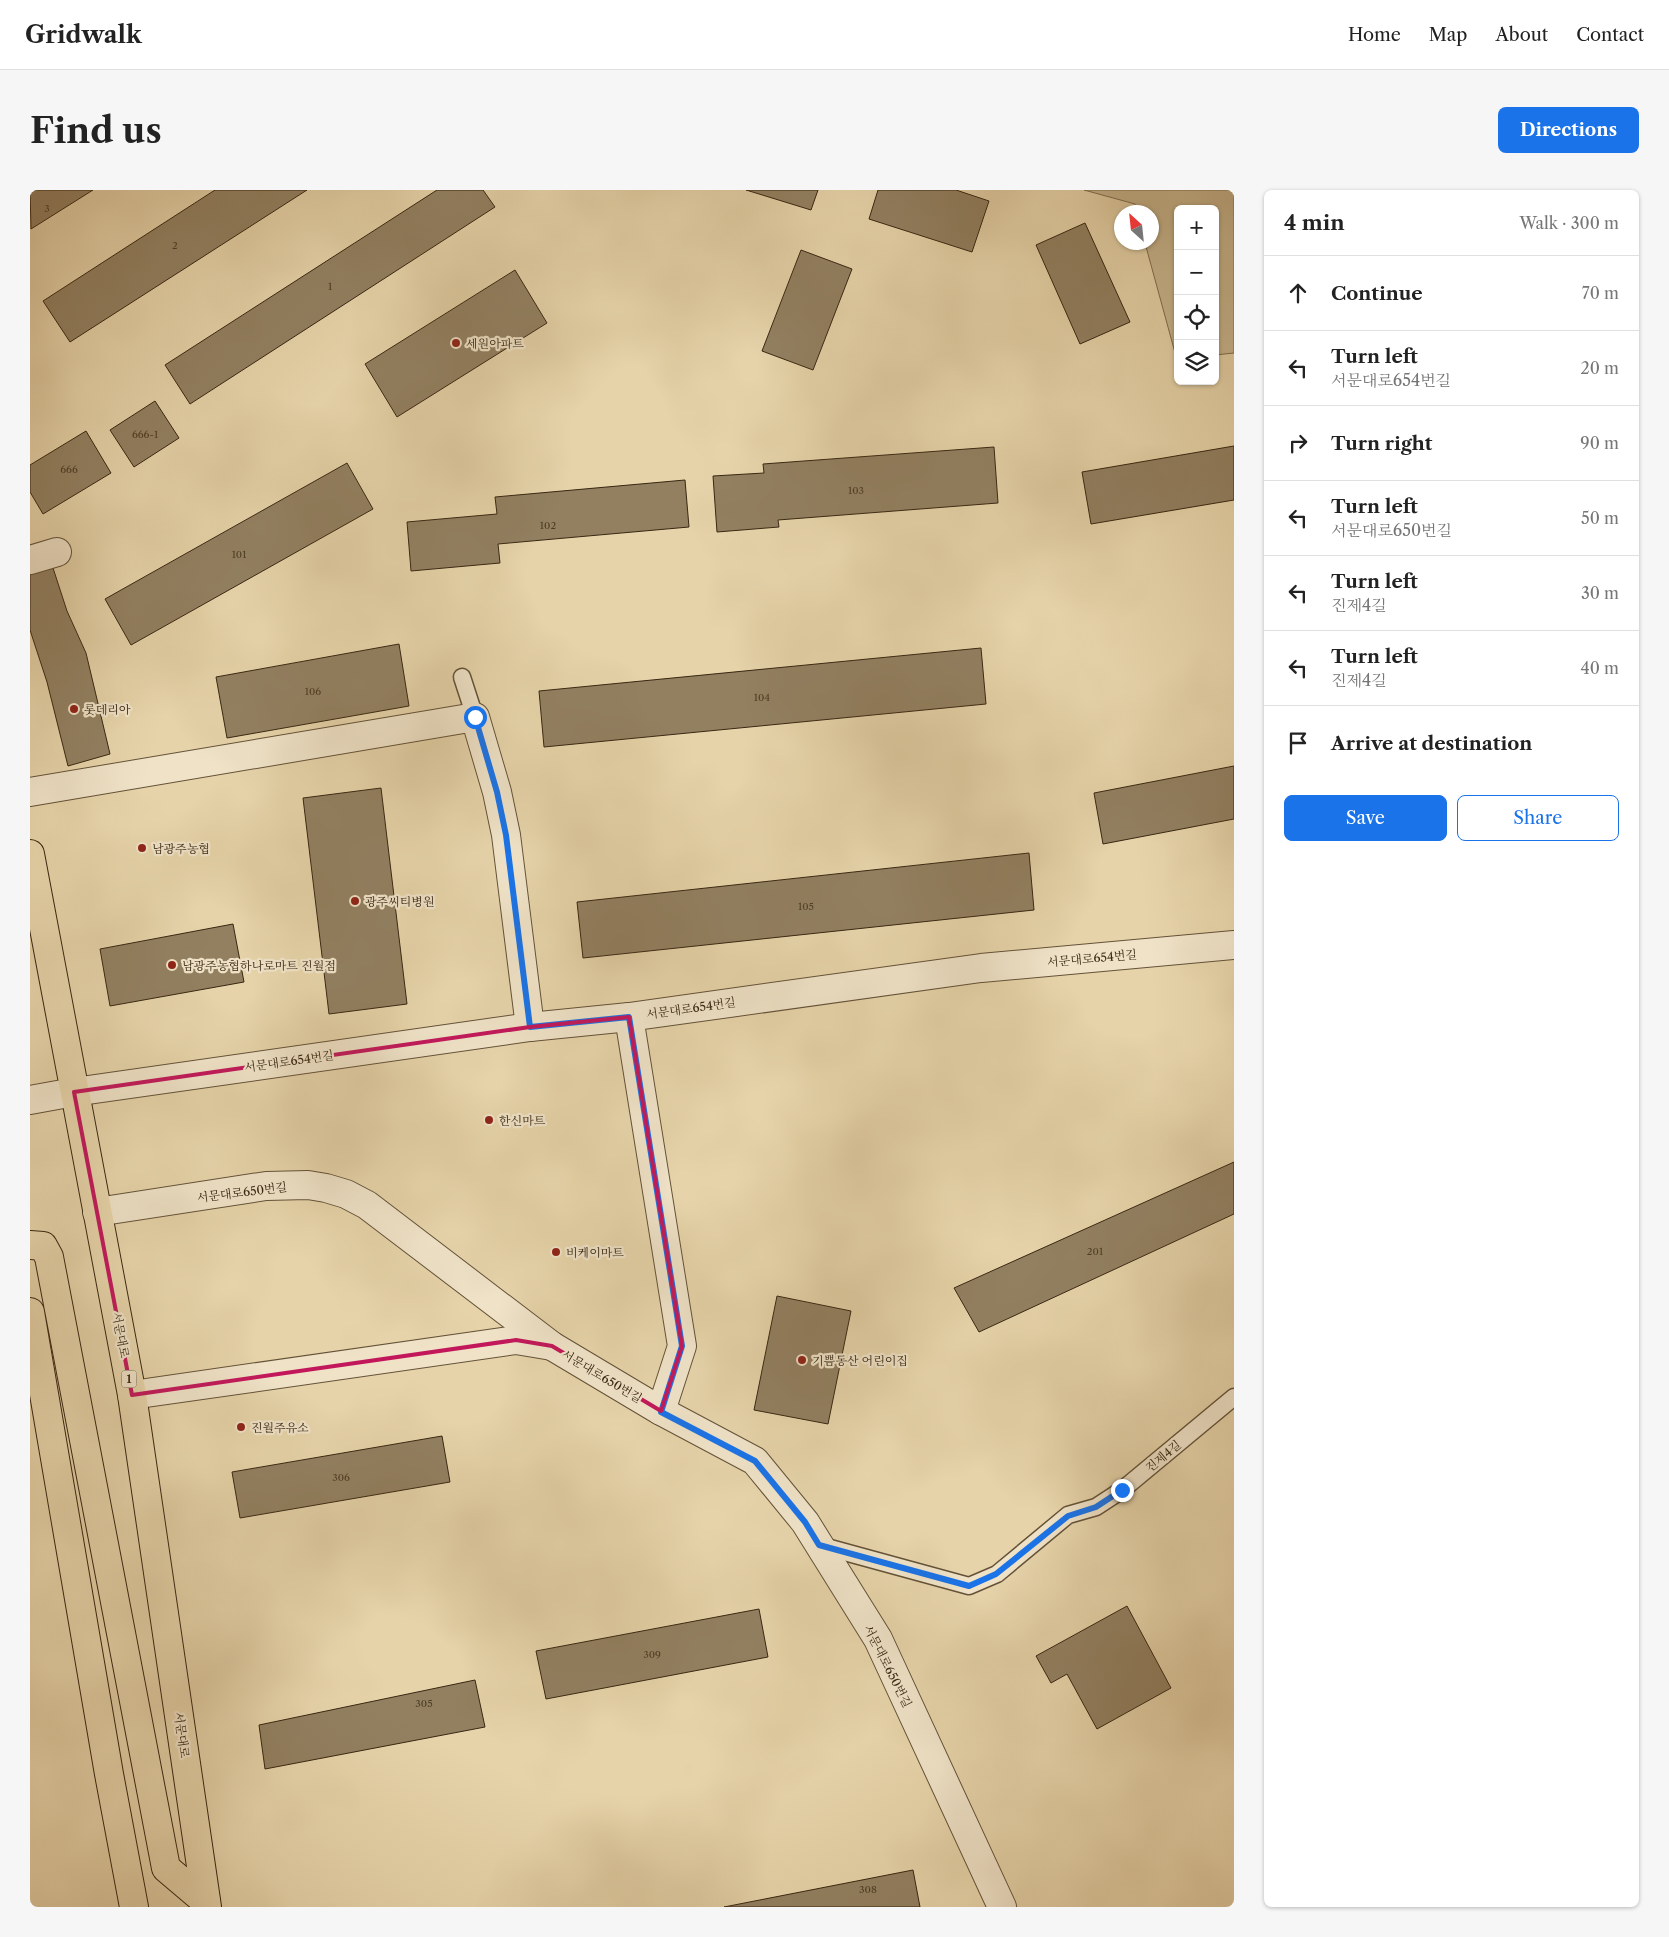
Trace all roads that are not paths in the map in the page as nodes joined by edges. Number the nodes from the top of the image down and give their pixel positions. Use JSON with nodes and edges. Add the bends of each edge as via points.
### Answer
{"nodes":[{"id":1,"x":57,"y":552,"type":"dead end"},
{"id":2,"x":30,"y":560,"type":"edge"},
{"id":3,"x":462,"y":677,"type":"dead end"},
{"id":4,"x":475,"y":717,"type":"junction"},
{"id":5,"x":30,"y":792,"type":"edge"},
{"id":6,"x":30,"y":854,"type":"edge"},
{"id":7,"x":1234,"y":945,"type":"edge"},
{"id":8,"x":629,"y":1017,"type":"junction"},
{"id":9,"x":530,"y":1027,"type":"junction"},
{"id":10,"x":74,"y":1092,"type":"junction"},
{"id":11,"x":30,"y":1100,"type":"edge"},
{"id":12,"x":97,"y":1212,"type":"junction"},
{"id":13,"x":30,"y":1246,"type":"edge"},
{"id":14,"x":30,"y":1312,"type":"edge"},
{"id":15,"x":552,"y":1346,"type":"junction"},
{"id":16,"x":132,"y":1395,"type":"junction"},
{"id":17,"x":1234,"y":1397,"type":"edge"},
{"id":18,"x":661,"y":1412,"type":"junction"},
{"id":19,"x":819,"y":1545,"type":"junction"},
{"id":20,"x":207,"y":1905,"type":"edge"},
{"id":21,"x":134,"y":1907,"type":"edge"},
{"id":22,"x":1002,"y":1907,"type":"edge"}],
"edges":[{"from":1,"to":2,"type":"street"},
{"from":3,"to":4,"type":"lane"},
{"from":4,"to":5,"type":"street"},
{"from":4,"to":9,"type":"street","via":[[506,835]]},
{"from":6,"to":10,"type":"main road","name":"서문대로","number":"1"},
{"from":7,"to":8,"type":"street","name":"서문대로654번길","via":[[981,968]]},
{"from":8,"to":9,"type":"street","name":"서문대로654번길"},
{"from":8,"to":18,"type":"street","via":[[682,1346]]},
{"from":9,"to":10,"type":"street","name":"서문대로654번길"},
{"from":10,"to":11,"type":"street","name":"서문대로654번길"},
{"from":10,"to":12,"type":"main road","name":"서문대로","number":"1"},
{"from":12,"to":15,"type":"street","name":"서문대로650번길","via":[[266,1186],[326,1188],[367,1205]]},
{"from":12,"to":16,"type":"main road","name":"서문대로","number":"1"},
{"from":13,"to":20,"type":"main road","via":[[43,1246],[51,1265],[166,1868]]},
{"from":14,"to":21,"type":"main road"},
{"from":15,"to":16,"type":"street","via":[[516,1340]]},
{"from":15,"to":18,"type":"street","name":"서문대로650번길"},
{"from":16,"to":20,"type":"main road","name":"서문대로","number":"1"},
{"from":17,"to":19,"type":"lane","name":"진제4길","via":[[1122,1490],[1096,1507],[1068,1516],[996,1574],[969,1586]]},
{"from":18,"to":19,"type":"street","name":"서문대로650번길","via":[[755,1461],[805,1522]]},
{"from":19,"to":22,"type":"street","name":"서문대로650번길","via":[[878,1639]]}]}
